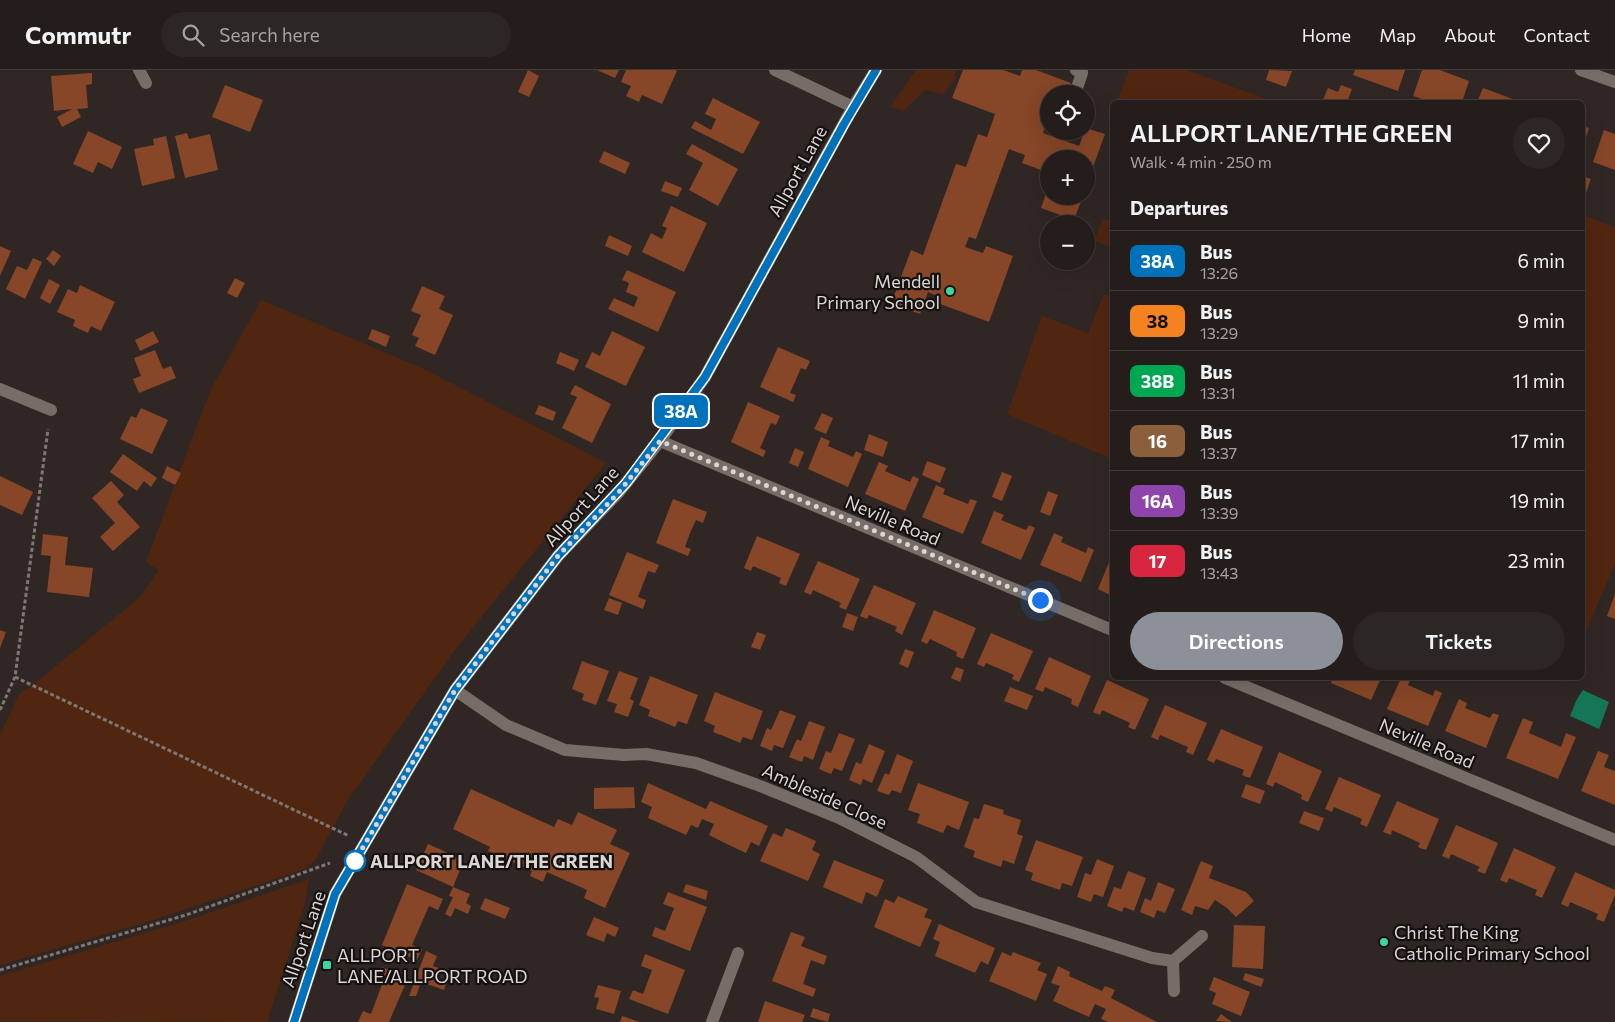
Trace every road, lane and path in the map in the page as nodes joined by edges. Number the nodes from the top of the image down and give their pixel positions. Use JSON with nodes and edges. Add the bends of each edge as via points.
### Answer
{"nodes":[{"id":1,"x":138,"y":70,"type":"edge"},
{"id":2,"x":775,"y":70,"type":"edge"},
{"id":3,"x":876,"y":70,"type":"edge"},
{"id":4,"x":1076,"y":70,"type":"edge"},
{"id":5,"x":1588,"y":71,"type":"edge"},
{"id":6,"x":1615,"y":82,"type":"edge"},
{"id":7,"x":146,"y":83,"type":"dead end"},
{"id":8,"x":1078,"y":85,"type":"edge"},
{"id":9,"x":853,"y":107,"type":"junction"},
{"id":10,"x":0,"y":389,"type":"edge"},
{"id":11,"x":51,"y":410,"type":"joint"},
{"id":12,"x":660,"y":441,"type":"junction"},
{"id":13,"x":1110,"y":629,"type":"edge"},
{"id":14,"x":15,"y":677,"type":"junction"},
{"id":15,"x":1230,"y":680,"type":"edge"},
{"id":16,"x":455,"y":690,"type":"junction"},
{"id":17,"x":0,"y":710,"type":"edge"},
{"id":18,"x":1615,"y":840,"type":"edge"},
{"id":19,"x":362,"y":848,"type":"junction"},
{"id":20,"x":1202,"y":936,"type":"dead end"},
{"id":21,"x":738,"y":953,"type":"dead end"},
{"id":22,"x":1173,"y":961,"type":"junction"},
{"id":23,"x":0,"y":970,"type":"edge"},
{"id":24,"x":1174,"y":991,"type":"dead end"},
{"id":25,"x":294,"y":1022,"type":"edge"},
{"id":26,"x":712,"y":1022,"type":"edge"}],
"edges":[{"from":1,"to":7,"type":"street"},
{"from":2,"to":9,"type":"street"},
{"from":3,"to":9,"type":"street","name":"Allport Lane"},
{"from":4,"to":8,"type":"street","via":[[1082,73]]},
{"from":5,"to":6,"type":"street"},
{"from":9,"to":12,"type":"street","name":"Allport Lane","via":[[705,377]]},
{"from":10,"to":11,"type":"street"},
{"from":11,"to":14,"type":"path"},
{"from":12,"to":13,"type":"street","name":"Neville Road"},
{"from":12,"to":16,"type":"street","name":"Allport Lane","via":[[619,492],[558,556]]},
{"from":14,"to":17,"type":"path"},
{"from":14,"to":19,"type":"path"},
{"from":15,"to":18,"type":"street","name":"Neville Road"},
{"from":16,"to":19,"type":"street","name":"Allport Lane"},
{"from":16,"to":22,"type":"street","name":"Ambleside Close","via":[[506,724],[565,750],[646,754],[696,763],[755,784],[839,818],[916,857],[976,902],[1152,958]]},
{"from":19,"to":23,"type":"path","via":[[186,915]]},
{"from":19,"to":25,"type":"street","name":"Allport Lane","via":[[335,894]]},
{"from":20,"to":22,"type":"street"},
{"from":21,"to":26,"type":"street"},
{"from":22,"to":24,"type":"street"}]}
